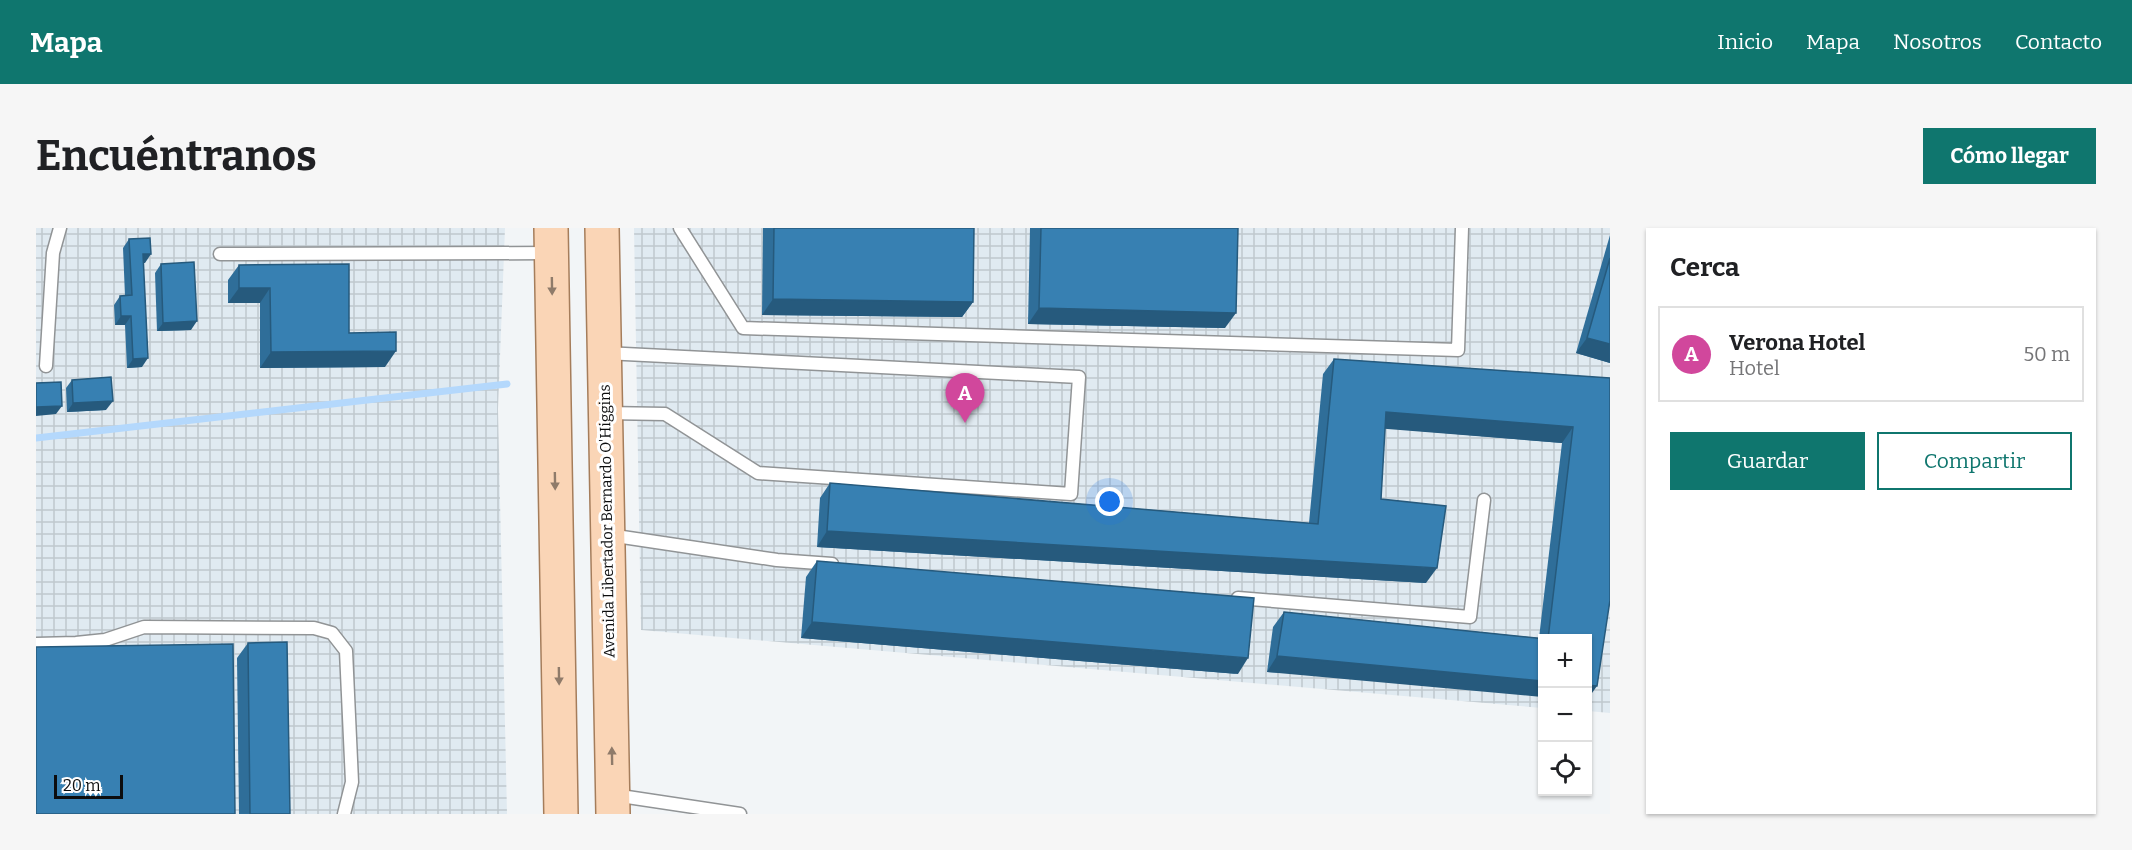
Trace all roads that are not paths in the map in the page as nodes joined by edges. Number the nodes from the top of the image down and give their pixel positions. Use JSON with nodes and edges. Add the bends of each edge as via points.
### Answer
{"nodes":[{"id":1,"x":60,"y":228,"type":"edge"},
{"id":2,"x":602,"y":228,"type":"edge"},
{"id":3,"x":680,"y":228,"type":"edge"},
{"id":4,"x":1462,"y":228,"type":"edge"},
{"id":5,"x":551,"y":241,"type":"edge"},
{"id":6,"x":220,"y":254,"type":"dead end"},
{"id":7,"x":604,"y":353,"type":"junction"},
{"id":8,"x":46,"y":366,"type":"dead end"},
{"id":9,"x":605,"y":413,"type":"junction"},
{"id":10,"x":1484,"y":500,"type":"dead end"},
{"id":11,"x":607,"y":535,"type":"junction"},
{"id":12,"x":849,"y":566,"type":"edge"},
{"id":13,"x":1231,"y":597,"type":"edge"},
{"id":14,"x":36,"y":644,"type":"edge"},
{"id":15,"x":613,"y":805,"type":"edge"},
{"id":16,"x":344,"y":814,"type":"edge"},
{"id":17,"x":561,"y":814,"type":"edge"},
{"id":18,"x":740,"y":814,"type":"edge"}],
"edges":[{"from":1,"to":8,"type":"lane","via":[[53,253]]},
{"from":2,"to":7,"type":"main road","name":"Avenida Libertador Bernardo O'Higgins"},
{"from":3,"to":4,"type":"lane","via":[[743,328],[1458,350]]},
{"from":5,"to":6,"type":"lane"},
{"from":5,"to":17,"type":"main road","one_way":true},
{"from":7,"to":9,"type":"main road","name":"Avenida Libertador Bernardo O'Higgins"},
{"from":7,"to":9,"type":"lane","via":[[1079,377],[1071,494],[759,473],[665,414]]},
{"from":9,"to":11,"type":"main road","name":"Avenida Libertador Bernardo O'Higgins"},
{"from":10,"to":13,"type":"lane","via":[[1470,617]]},
{"from":11,"to":12,"type":"lane","via":[[777,560]]},
{"from":15,"to":11,"type":"main road","name":"Avenida Libertador Bernardo O'Higgins","one_way":true},
{"from":14,"to":16,"type":"lane","via":[[105,640],[144,627],[314,628],[332,633],[346,651],[352,782]]},
{"from":15,"to":18,"type":"lane"}]}
